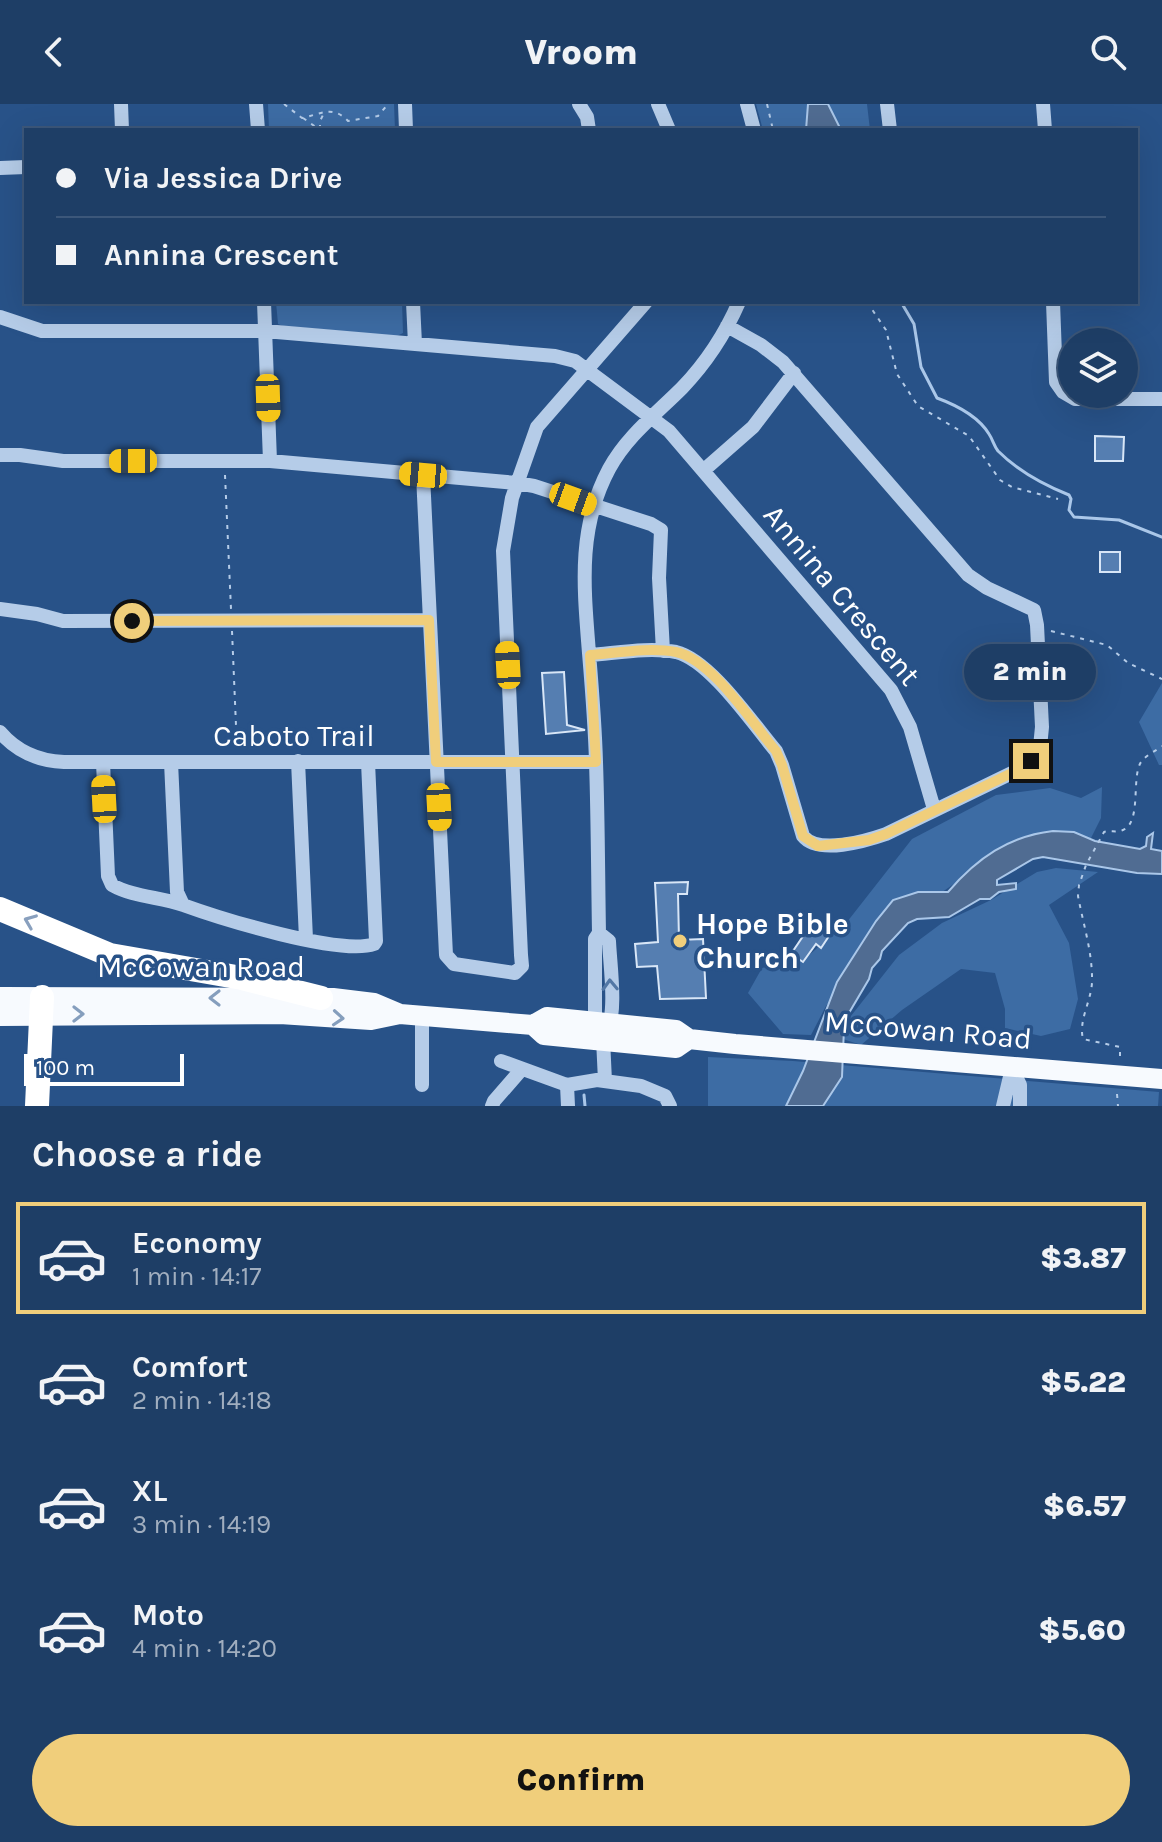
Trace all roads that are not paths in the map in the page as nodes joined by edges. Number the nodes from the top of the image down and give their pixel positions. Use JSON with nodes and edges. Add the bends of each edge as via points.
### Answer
{"nodes":[{"id":1,"x":121,"y":104,"type":"edge"},
{"id":2,"x":256,"y":104,"type":"edge"},
{"id":3,"x":405,"y":104,"type":"edge"},
{"id":4,"x":579,"y":104,"type":"edge"},
{"id":5,"x":658,"y":104,"type":"edge"},
{"id":6,"x":747,"y":104,"type":"edge"},
{"id":7,"x":887,"y":104,"type":"edge"},
{"id":8,"x":1043,"y":104,"type":"edge"},
{"id":9,"x":122,"y":128,"type":"edge"},
{"id":10,"x":258,"y":128,"type":"edge"},
{"id":11,"x":406,"y":128,"type":"edge"},
{"id":12,"x":589,"y":128,"type":"edge"},
{"id":13,"x":668,"y":128,"type":"edge"},
{"id":14,"x":753,"y":128,"type":"edge"},
{"id":15,"x":890,"y":128,"type":"edge"},
{"id":16,"x":1045,"y":128,"type":"edge"},
{"id":17,"x":24,"y":167,"type":"edge"},
{"id":18,"x":0,"y":168,"type":"edge"},
{"id":19,"x":264,"y":304,"type":"edge"},
{"id":20,"x":413,"y":304,"type":"edge"},
{"id":21,"x":644,"y":304,"type":"edge"},
{"id":22,"x":738,"y":304,"type":"edge"},
{"id":23,"x":1053,"y":304,"type":"edge"},
{"id":24,"x":0,"y":317,"type":"edge"},
{"id":25,"x":727,"y":326,"type":"junction"},
{"id":26,"x":265,"y":331,"type":"junction"},
{"id":27,"x":415,"y":344,"type":"junction"},
{"id":28,"x":585,"y":369,"type":"junction"},
{"id":29,"x":794,"y":373,"type":"junction"},
{"id":30,"x":1162,"y":399,"type":"edge"},
{"id":31,"x":650,"y":417,"type":"junction"},
{"id":32,"x":0,"y":455,"type":"edge"},
{"id":33,"x":270,"y":461,"type":"junction"},
{"id":34,"x":704,"y":470,"type":"junction"},
{"id":35,"x":423,"y":475,"type":"junction"},
{"id":36,"x":517,"y":483,"type":"junction"},
{"id":37,"x":592,"y":505,"type":"junction"},
{"id":38,"x":0,"y":609,"type":"edge"},
{"id":39,"x":429,"y":620,"type":"junction"},
{"id":40,"x":663,"y":651,"type":"junction"},
{"id":41,"x":590,"y":655,"type":"junction"},
{"id":42,"x":0,"y":732,"type":"edge"},
{"id":43,"x":298,"y":761,"type":"junction"},
{"id":44,"x":513,"y":761,"type":"junction"},
{"id":45,"x":103,"y":762,"type":"junction"},
{"id":46,"x":171,"y":762,"type":"junction"},
{"id":47,"x":368,"y":762,"type":"junction"},
{"id":48,"x":436,"y":762,"type":"junction"},
{"id":49,"x":596,"y":762,"type":"junction"},
{"id":50,"x":934,"y":809,"type":"junction"},
{"id":51,"x":183,"y":905,"type":"junction"},
{"id":52,"x":0,"y":909,"type":"edge"},
{"id":53,"x":306,"y":939,"type":"junction"},
{"id":54,"x":0,"y":997,"type":"edge"},
{"id":55,"x":321,"y":998,"type":"junction"},
{"id":56,"x":42,"y":1006,"type":"junction"},
{"id":57,"x":400,"y":1014,"type":"junction"},
{"id":58,"x":422,"y":1015,"type":"junction"},
{"id":59,"x":0,"y":1016,"type":"edge"},
{"id":60,"x":603,"y":1028,"type":"junction"},
{"id":61,"x":501,"y":1061,"type":"dead end"},
{"id":62,"x":1012,"y":1068,"type":"junction"},
{"id":63,"x":522,"y":1069,"type":"junction"},
{"id":64,"x":1162,"y":1079,"type":"edge"},
{"id":65,"x":605,"y":1081,"type":"junction"},
{"id":66,"x":422,"y":1085,"type":"dead end"},
{"id":67,"x":567,"y":1085,"type":"junction"},
{"id":68,"x":37,"y":1106,"type":"edge"},
{"id":69,"x":492,"y":1106,"type":"edge"},
{"id":70,"x":568,"y":1106,"type":"edge"},
{"id":71,"x":670,"y":1106,"type":"edge"},
{"id":72,"x":1003,"y":1106,"type":"edge"},
{"id":73,"x":1020,"y":1106,"type":"edge"}],
"edges":[{"from":1,"to":9,"type":"street"},
{"from":2,"to":10,"type":"street"},
{"from":3,"to":11,"type":"street"},
{"from":4,"to":12,"type":"street"},
{"from":5,"to":13,"type":"street"},
{"from":6,"to":14,"type":"street"},
{"from":7,"to":15,"type":"street"},
{"from":8,"to":16,"type":"street"},
{"from":17,"to":18,"type":"street"},
{"from":19,"to":26,"type":"street"},
{"from":20,"to":27,"type":"street"},
{"from":21,"to":28,"type":"street"},
{"from":22,"to":25,"type":"street"},
{"from":23,"to":30,"type":"street","via":[[1056,382],[1063,392],[1075,399]]},
{"from":24,"to":26,"type":"street","name":"Annina Crescent","via":[[51,331]]},
{"from":25,"to":29,"type":"street"},
{"from":25,"to":31,"type":"street","via":[[690,378]]},
{"from":26,"to":27,"type":"street","name":"Annina Crescent"},
{"from":26,"to":33,"type":"street"},
{"from":27,"to":28,"type":"street","name":"Annina Crescent","via":[[555,356]]},
{"from":28,"to":31,"type":"street","name":"Annina Crescent"},
{"from":28,"to":36,"type":"street","via":[[537,427]]},
{"from":29,"to":34,"type":"street","via":[[753,427]]},
{"from":29,"to":50,"type":"street","via":[[968,575],[1036,613],[1040,747],[1022,768]]},
{"from":31,"to":34,"type":"street","name":"Annina Crescent"},
{"from":31,"to":37,"type":"street","via":[[618,456]]},
{"from":32,"to":33,"type":"street","via":[[80,462]]},
{"from":33,"to":35,"type":"street"},
{"from":34,"to":50,"type":"street","name":"Annina Crescent","via":[[891,690],[910,727]]},
{"from":35,"to":36,"type":"street"},
{"from":35,"to":39,"type":"street"},
{"from":36,"to":37,"type":"street"},
{"from":36,"to":44,"type":"street","via":[[503,551]]},
{"from":37,"to":40,"type":"street","via":[[661,530]]},
{"from":37,"to":41,"type":"street","via":[[583,561]]},
{"from":38,"to":39,"type":"street","via":[[63,621]]},
{"from":39,"to":48,"type":"street"},
{"from":40,"to":41,"type":"street"},
{"from":40,"to":50,"type":"street","via":[[682,654],[709,671],[776,751],[803,836],[813,845],[869,840]]},
{"from":41,"to":49,"type":"street"},
{"from":42,"to":45,"type":"street","name":"Caboto Trail","via":[[40,759]]},
{"from":43,"to":46,"type":"street","name":"Caboto Trail"},
{"from":43,"to":47,"type":"street","name":"Caboto Trail"},
{"from":43,"to":53,"type":"street"},
{"from":44,"to":48,"type":"street","name":"Caboto Trail"},
{"from":44,"to":48,"type":"street","via":[[522,966],[510,974],[454,964],[446,955]]},
{"from":44,"to":49,"type":"street","name":"Caboto Trail"},
{"from":45,"to":46,"type":"street","name":"Caboto Trail"},
{"from":45,"to":51,"type":"street","via":[[109,882],[117,889]]},
{"from":46,"to":51,"type":"street","via":[[177,892]]},
{"from":47,"to":48,"type":"street","name":"Caboto Trail"},
{"from":47,"to":53,"type":"street","via":[[376,941],[365,947]]},
{"from":49,"to":60,"type":"street","via":[[599,933],[609,941]]},
{"from":51,"to":53,"type":"street"},
{"from":55,"to":52,"type":"highway","one_way":true,"via":[[110,955]]},
{"from":54,"to":56,"type":"main road","name":"McCowan Road"},
{"from":55,"to":56,"type":"main road","name":"McCowan Road","one_way":true},
{"from":55,"to":57,"type":"main road","name":"McCowan Road","via":[[374,1003]]},
{"from":56,"to":57,"type":"main road","name":"McCowan Road","one_way":true,"via":[[371,1020]]},
{"from":56,"to":59,"type":"main road","name":"McCowan Road"},
{"from":56,"to":68,"type":"highway"},
{"from":57,"to":58,"type":"main road","name":"McCowan Road"},
{"from":58,"to":60,"type":"main road","name":"McCowan Road","via":[[533,1025],[544,1035]]},
{"from":58,"to":66,"type":"street"},
{"from":60,"to":62,"type":"main road","name":"McCowan Road","via":[[676,1030],[689,1039]]},
{"from":60,"to":65,"type":"street"},
{"from":61,"to":63,"type":"street"},
{"from":62,"to":64,"type":"main road","name":"McCowan Road"},
{"from":62,"to":72,"type":"street"},
{"from":62,"to":73,"type":"street","via":[[1020,1085]]},
{"from":63,"to":67,"type":"street"},
{"from":63,"to":69,"type":"street"},
{"from":65,"to":67,"type":"street"},
{"from":65,"to":71,"type":"street","via":[[641,1086],[665,1096]]},
{"from":67,"to":70,"type":"street"}]}
